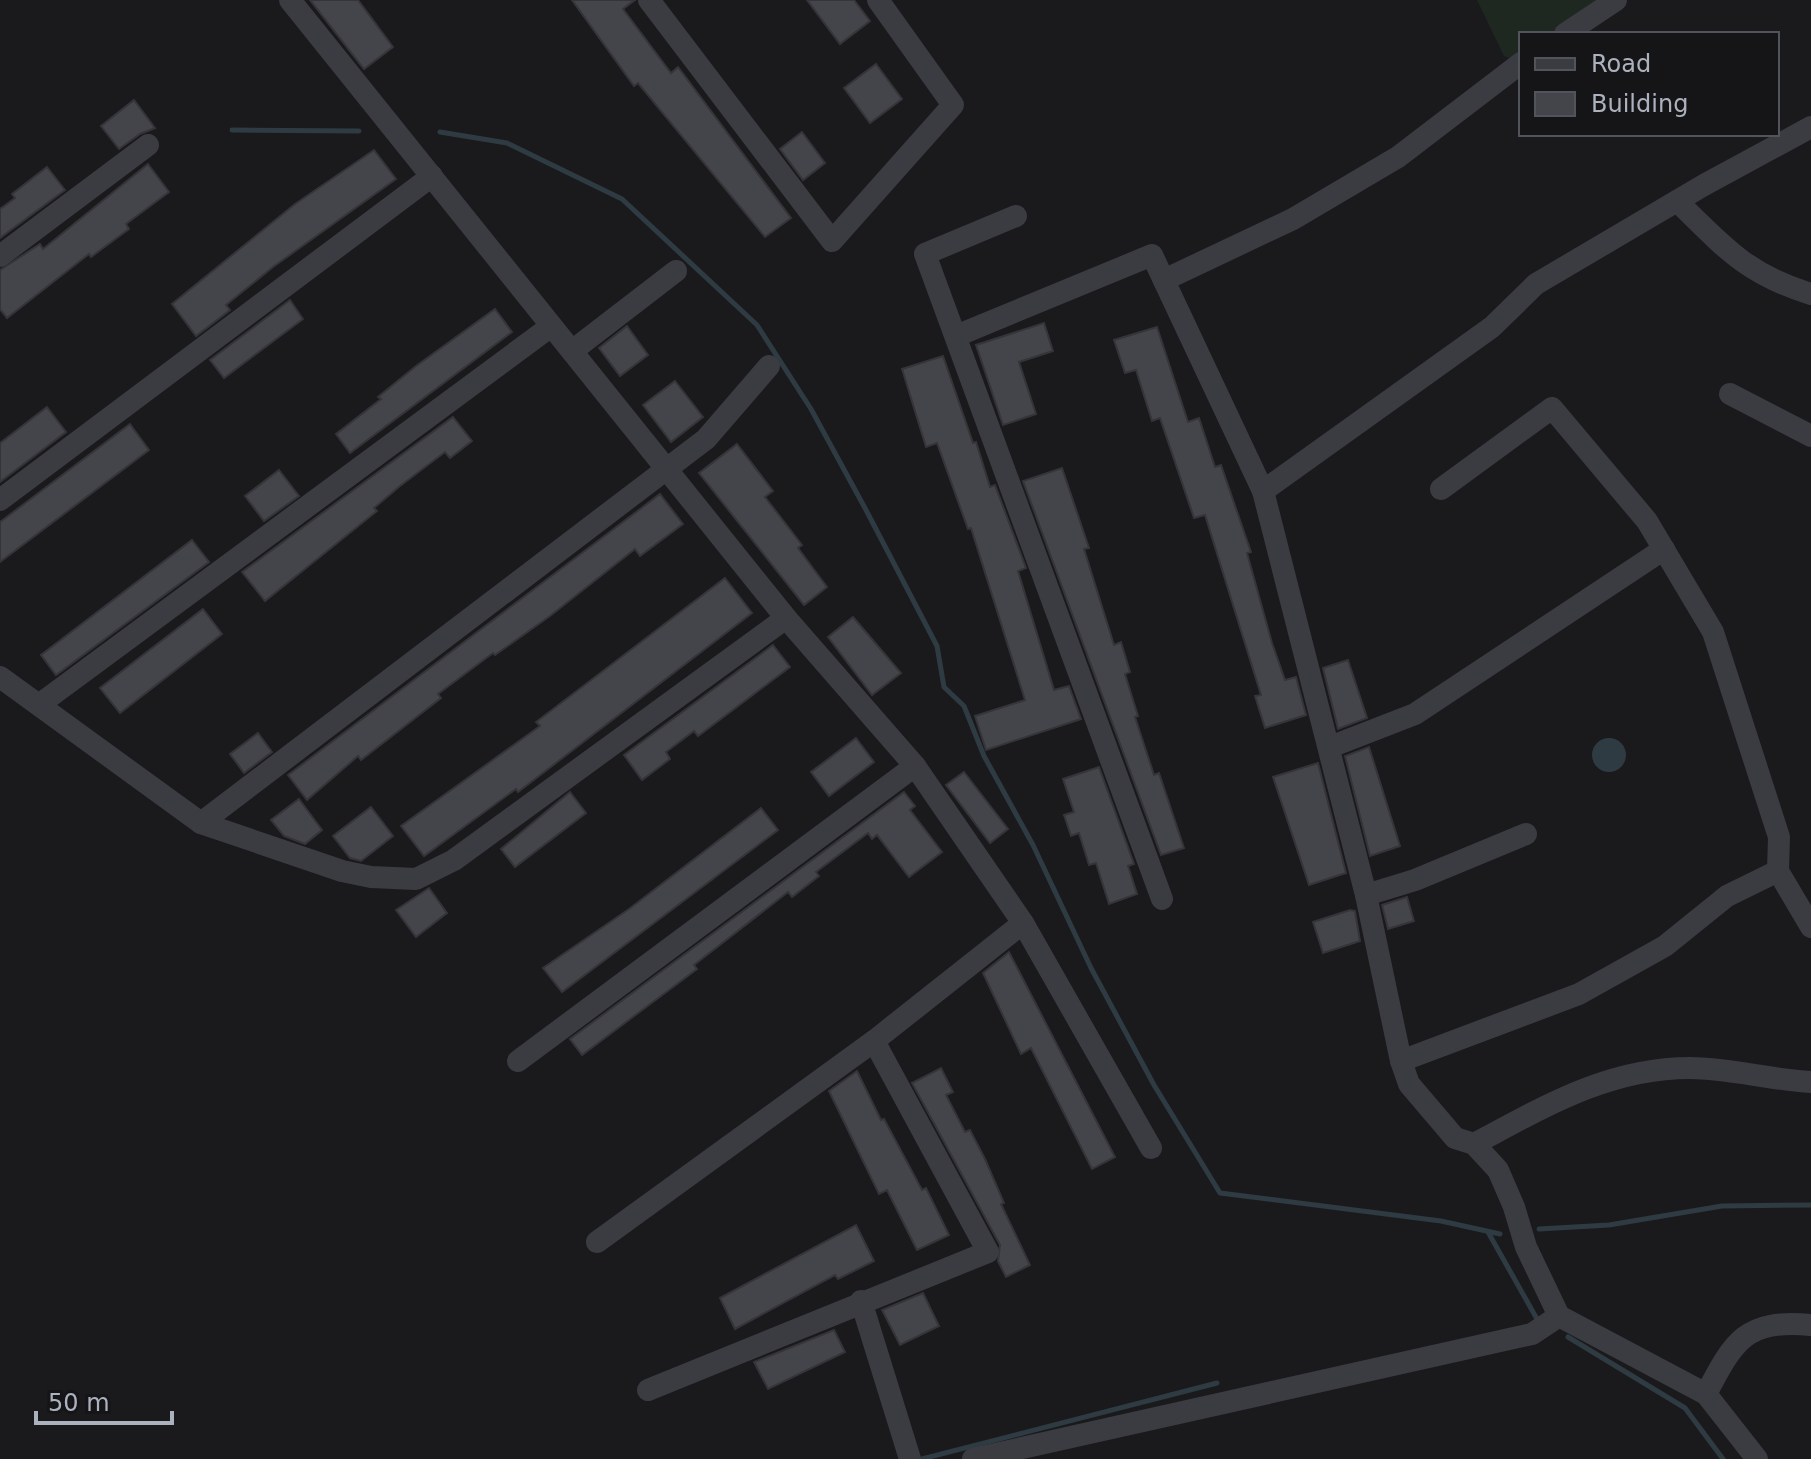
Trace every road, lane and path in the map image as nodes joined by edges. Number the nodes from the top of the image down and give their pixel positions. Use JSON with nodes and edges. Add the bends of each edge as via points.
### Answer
{"nodes":[{"id":1,"x":290,"y":0,"type":"edge"},
{"id":2,"x":649,"y":0,"type":"edge"},
{"id":3,"x":878,"y":0,"type":"edge"},
{"id":4,"x":1616,"y":0,"type":"edge"},
{"id":5,"x":1568,"y":32,"type":"edge"},
{"id":6,"x":1519,"y":65,"type":"edge"},
{"id":7,"x":1811,"y":127,"type":"edge"},
{"id":8,"x":148,"y":145,"type":"dead end"},
{"id":9,"x":432,"y":176,"type":"junction"},
{"id":10,"x":1677,"y":201,"type":"junction"},
{"id":11,"x":1016,"y":216,"type":"dead end"},
{"id":12,"x":0,"y":256,"type":"edge"},
{"id":13,"x":676,"y":271,"type":"dead end"},
{"id":14,"x":1164,"y":280,"type":"junction"},
{"id":15,"x":1811,"y":294,"type":"edge"},
{"id":16,"x":550,"y":327,"type":"junction"},
{"id":17,"x":956,"y":336,"type":"junction"},
{"id":18,"x":572,"y":351,"type":"junction"},
{"id":19,"x":769,"y":366,"type":"dead end"},
{"id":20,"x":1730,"y":394,"type":"dead end"},
{"id":21,"x":1811,"y":436,"type":"edge"},
{"id":22,"x":668,"y":468,"type":"junction"},
{"id":23,"x":1441,"y":489,"type":"dead end"},
{"id":24,"x":1263,"y":491,"type":"junction"},
{"id":25,"x":0,"y":500,"type":"edge"},
{"id":26,"x":1664,"y":549,"type":"junction"},
{"id":27,"x":786,"y":618,"type":"junction"},
{"id":28,"x":0,"y":677,"type":"edge"},
{"id":29,"x":40,"y":704,"type":"junction"},
{"id":30,"x":1330,"y":747,"type":"junction"},
{"id":31,"x":915,"y":766,"type":"junction"},
{"id":32,"x":201,"y":823,"type":"junction"},
{"id":33,"x":1526,"y":834,"type":"dead end"},
{"id":34,"x":1778,"y":871,"type":"junction"},
{"id":35,"x":1366,"y":895,"type":"junction"},
{"id":36,"x":1162,"y":899,"type":"dead end"},
{"id":37,"x":1023,"y":923,"type":"junction"},
{"id":38,"x":1811,"y":927,"type":"edge"},
{"id":39,"x":874,"y":1041,"type":"junction"},
{"id":40,"x":518,"y":1061,"type":"dead end"},
{"id":41,"x":1401,"y":1061,"type":"junction"},
{"id":42,"x":1811,"y":1082,"type":"edge"},
{"id":43,"x":1474,"y":1144,"type":"junction"},
{"id":44,"x":1151,"y":1148,"type":"dead end"},
{"id":45,"x":597,"y":1242,"type":"dead end"},
{"id":46,"x":861,"y":1301,"type":"junction"},
{"id":47,"x":1559,"y":1316,"type":"junction"},
{"id":48,"x":1811,"y":1325,"type":"edge"},
{"id":49,"x":648,"y":1390,"type":"dead end"},
{"id":50,"x":1706,"y":1394,"type":"junction"},
{"id":51,"x":910,"y":1459,"type":"edge"},
{"id":52,"x":973,"y":1459,"type":"edge"},
{"id":53,"x":1757,"y":1459,"type":"edge"}],
"edges":[{"from":1,"to":9,"type":"street"},
{"from":2,"to":3,"type":"street","via":[[832,241],[953,105]]},
{"from":4,"to":5,"type":"street"},
{"from":6,"to":14,"type":"street","via":[[1398,157],[1293,219]]},
{"from":7,"to":10,"type":"street"},
{"from":8,"to":12,"type":"street"},
{"from":9,"to":16,"type":"street"},
{"from":9,"to":25,"type":"street"},
{"from":10,"to":15,"type":"street","via":[[1747,268]]},
{"from":10,"to":24,"type":"street","via":[[1536,284],[1492,327]]},
{"from":11,"to":17,"type":"street","via":[[925,254]]},
{"from":13,"to":18,"type":"street"},
{"from":14,"to":17,"type":"street","via":[[1152,255]]},
{"from":14,"to":24,"type":"street"},
{"from":16,"to":18,"type":"street"},
{"from":16,"to":29,"type":"street"},
{"from":17,"to":36,"type":"street"},
{"from":18,"to":22,"type":"street"},
{"from":19,"to":22,"type":"street","via":[[706,439]]},
{"from":20,"to":21,"type":"street"},
{"from":22,"to":27,"type":"street"},
{"from":22,"to":32,"type":"street"},
{"from":23,"to":26,"type":"street","via":[[1552,408],[1647,521]]},
{"from":24,"to":30,"type":"street"},
{"from":26,"to":30,"type":"street","via":[[1415,714]]},
{"from":26,"to":34,"type":"street","via":[[1713,632],[1779,837]]},
{"from":27,"to":31,"type":"street"},
{"from":27,"to":32,"type":"street","via":[[429,875],[402,880],[342,871]]},
{"from":28,"to":29,"type":"street"},
{"from":29,"to":32,"type":"street"},
{"from":30,"to":35,"type":"street"},
{"from":31,"to":37,"type":"street"},
{"from":31,"to":40,"type":"street"},
{"from":33,"to":35,"type":"street"},
{"from":34,"to":38,"type":"street"},
{"from":34,"to":41,"type":"street","via":[[1727,896],[1665,946],[1579,994]]},
{"from":35,"to":41,"type":"street"},
{"from":37,"to":39,"type":"street"},
{"from":37,"to":44,"type":"street"},
{"from":39,"to":45,"type":"street"},
{"from":39,"to":46,"type":"street","via":[[988,1252]]},
{"from":41,"to":43,"type":"street","via":[[1409,1084],[1455,1138]]},
{"from":42,"to":43,"type":"street","via":[[1692,1068],[1650,1071],[1579,1088]]},
{"from":43,"to":47,"type":"street","via":[[1498,1170]]},
{"from":46,"to":49,"type":"street"},
{"from":46,"to":51,"type":"street"},
{"from":47,"to":50,"type":"street"},
{"from":47,"to":52,"type":"street","via":[[1532,1334]]},
{"from":48,"to":50,"type":"street","via":[[1755,1329],[1729,1351]]},
{"from":50,"to":53,"type":"street"}]}
